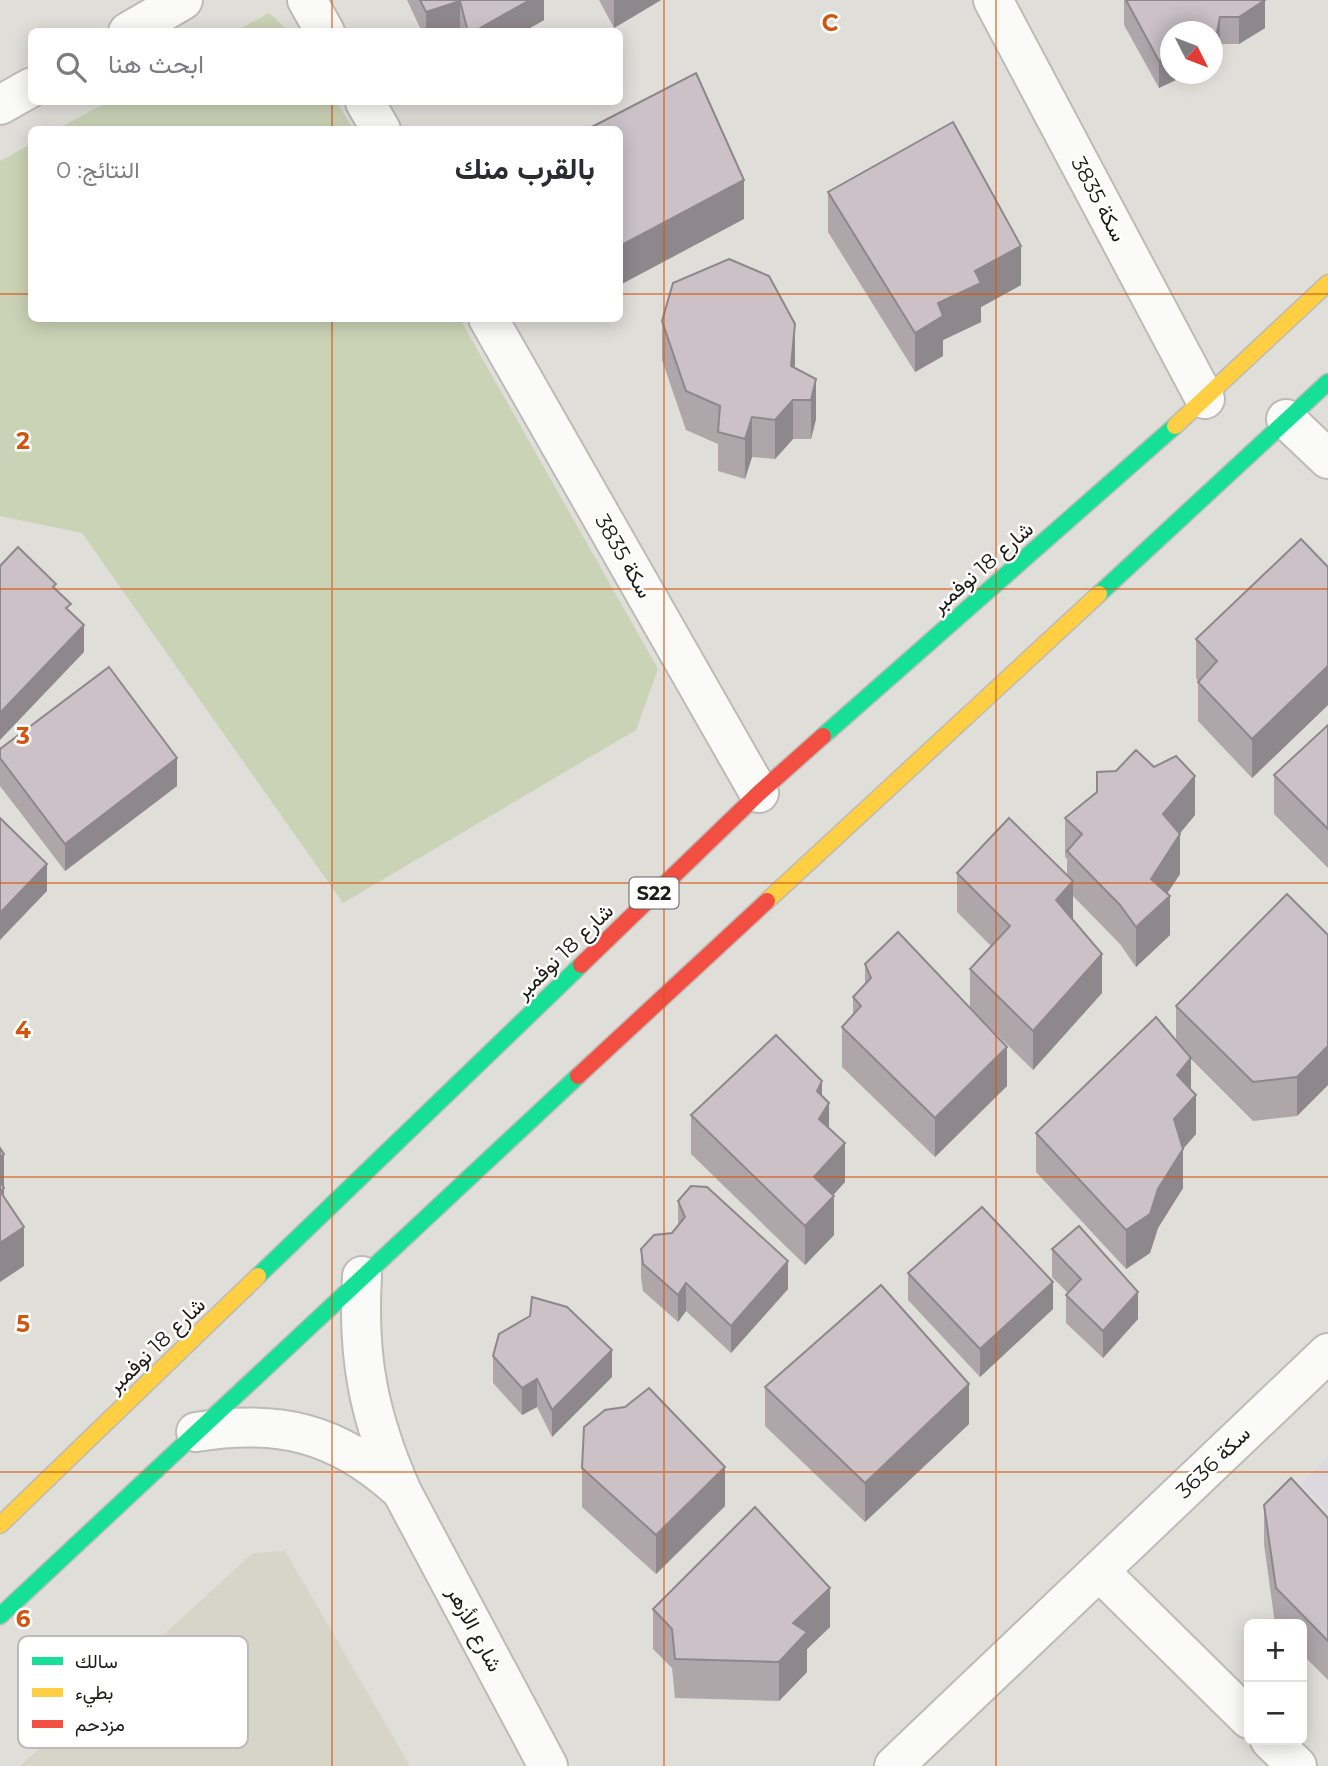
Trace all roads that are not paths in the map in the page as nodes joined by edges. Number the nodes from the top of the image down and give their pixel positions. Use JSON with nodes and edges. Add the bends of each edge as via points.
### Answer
{"nodes":[{"id":1,"x":183,"y":0,"type":"edge"},
{"id":2,"x":307,"y":0,"type":"edge"},
{"id":3,"x":993,"y":0,"type":"edge"},
{"id":4,"x":135,"y":28,"type":"edge"},
{"id":5,"x":323,"y":28,"type":"edge"},
{"id":6,"x":28,"y":89,"type":"edge"},
{"id":7,"x":0,"y":105,"type":"edge"},
{"id":8,"x":367,"y":105,"type":"edge"},
{"id":9,"x":379,"y":126,"type":"edge"},
{"id":10,"x":1328,"y":282,"type":"edge"},
{"id":11,"x":490,"y":322,"type":"edge"},
{"id":12,"x":1328,"y":382,"type":"edge"},
{"id":13,"x":1205,"y":398,"type":"junction"},
{"id":14,"x":1286,"y":419,"type":"junction"},
{"id":15,"x":1328,"y":459,"type":"edge"},
{"id":16,"x":759,"y":793,"type":"junction"},
{"id":17,"x":362,"y":1276,"type":"junction"},
{"id":18,"x":1328,"y":1353,"type":"edge"},
{"id":19,"x":196,"y":1432,"type":"junction"},
{"id":20,"x":402,"y":1492,"type":"junction"},
{"id":21,"x":0,"y":1525,"type":"edge"},
{"id":22,"x":1099,"y":1571,"type":"junction"},
{"id":23,"x":0,"y":1616,"type":"edge"},
{"id":24,"x":1244,"y":1714,"type":"edge"},
{"id":25,"x":1275,"y":1745,"type":"edge"},
{"id":26,"x":548,"y":1766,"type":"edge"},
{"id":27,"x":894,"y":1766,"type":"edge"},
{"id":28,"x":1297,"y":1766,"type":"edge"}],
"edges":[{"from":1,"to":4,"type":"street"},
{"from":2,"to":5,"type":"street"},
{"from":3,"to":13,"type":"street","name":"سكة 3835"},
{"from":6,"to":7,"type":"street"},
{"from":8,"to":9,"type":"street"},
{"from":10,"to":13,"type":"main road","name":"شارع 18 نوفمبر","number":"S22"},
{"from":11,"to":16,"type":"street","name":"سكة 3835"},
{"from":12,"to":14,"type":"main road"},
{"from":13,"to":16,"type":"main road","name":"شارع 18 نوفمبر","number":"S22"},
{"from":14,"to":15,"type":"street"},
{"from":14,"to":17,"type":"main road"},
{"from":16,"to":21,"type":"main road","name":"شارع 18 نوفمبر","number":"S22"},
{"from":17,"to":19,"type":"main road"},
{"from":17,"to":20,"type":"street","name":"شارع الأزهر","via":[[362,1365],[384,1451]]},
{"from":18,"to":22,"type":"street","name":"سكة 3636"},
{"from":19,"to":20,"type":"street","name":"شارع الأزهر","via":[[246,1426],[307,1434],[342,1447]]},
{"from":19,"to":23,"type":"main road"},
{"from":20,"to":26,"type":"street","name":"شارع الأزهر"},
{"from":22,"to":24,"type":"street"},
{"from":22,"to":27,"type":"street","name":"سكة 3636"},
{"from":25,"to":28,"type":"street"}]}
